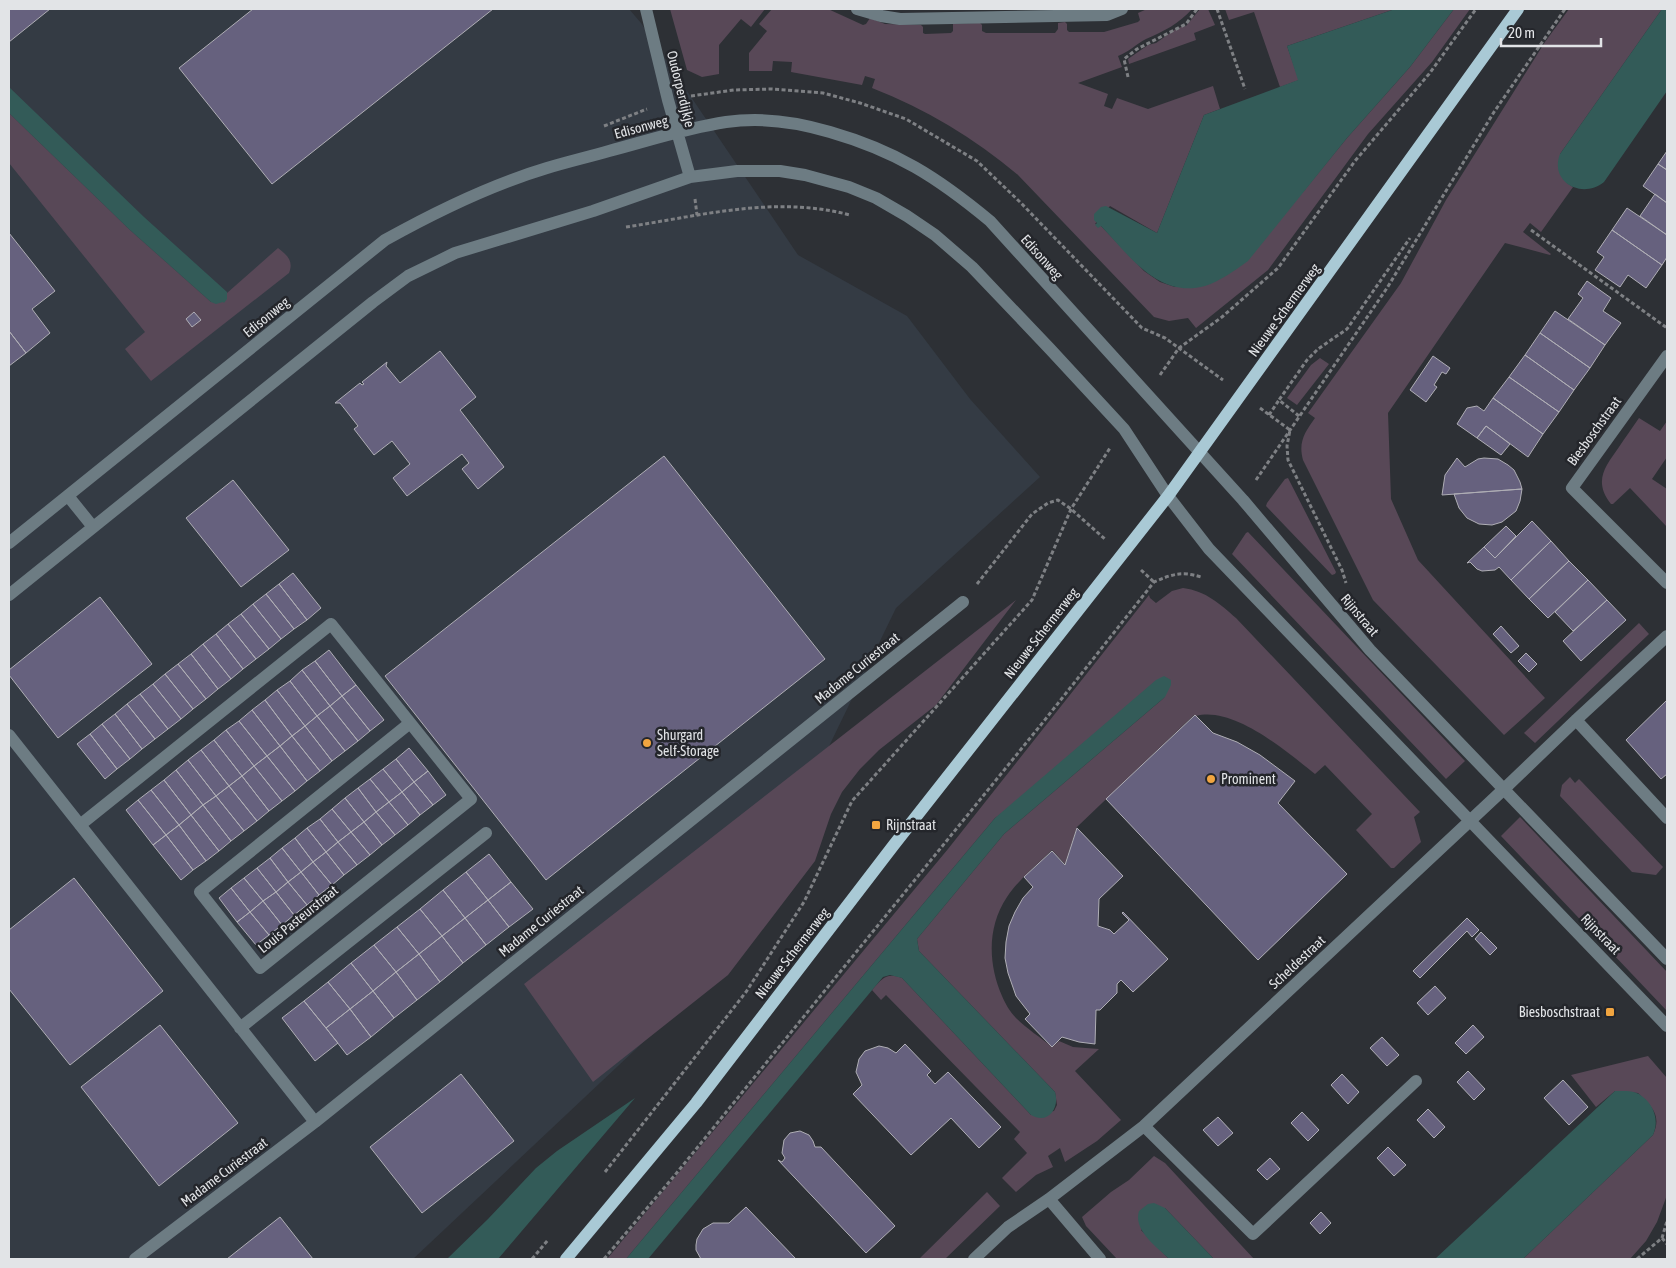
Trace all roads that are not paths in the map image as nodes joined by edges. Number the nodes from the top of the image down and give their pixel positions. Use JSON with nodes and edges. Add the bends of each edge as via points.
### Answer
{"nodes":[{"id":1,"x":646,"y":9,"type":"edge"},
{"id":2,"x":857,"y":9,"type":"edge"},
{"id":3,"x":1122,"y":9,"type":"edge"},
{"id":4,"x":1518,"y":9,"type":"edge"},
{"id":5,"x":677,"y":133,"type":"junction"},
{"id":6,"x":690,"y":177,"type":"junction"},
{"id":7,"x":1667,"y":356,"type":"edge"},
{"id":8,"x":1200,"y":453,"type":"junction"},
{"id":9,"x":68,"y":496,"type":"junction"},
{"id":10,"x":1168,"y":496,"type":"junction"},
{"id":11,"x":93,"y":527,"type":"junction"},
{"id":12,"x":9,"y":543,"type":"edge"},
{"id":13,"x":1667,"y":583,"type":"edge"},
{"id":14,"x":9,"y":595,"type":"edge"},
{"id":15,"x":963,"y":602,"type":"road end"},
{"id":16,"x":1667,"y":636,"type":"edge"},
{"id":17,"x":1576,"y":720,"type":"junction"},
{"id":18,"x":410,"y":723,"type":"junction"},
{"id":19,"x":9,"y":735,"type":"edge"},
{"id":20,"x":1504,"y":789,"type":"junction"},
{"id":21,"x":1667,"y":818,"type":"edge"},
{"id":22,"x":1470,"y":820,"type":"junction"},
{"id":23,"x":80,"y":825,"type":"junction"},
{"id":24,"x":486,"y":833,"type":"dead end"},
{"id":25,"x":1667,"y":959,"type":"edge"},
{"id":26,"x":1667,"y":1026,"type":"edge"},
{"id":27,"x":240,"y":1028,"type":"junction"},
{"id":28,"x":1416,"y":1081,"type":"dead end"},
{"id":29,"x":315,"y":1122,"type":"junction"},
{"id":30,"x":1144,"y":1126,"type":"junction"},
{"id":31,"x":1049,"y":1199,"type":"junction"},
{"id":32,"x":135,"y":1259,"type":"edge"},
{"id":33,"x":566,"y":1259,"type":"edge"},
{"id":34,"x":974,"y":1259,"type":"edge"},
{"id":35,"x":1100,"y":1259,"type":"edge"}],
"edges":[{"from":1,"to":5,"type":"street","name":"Oudorperdijkje"},
{"from":2,"to":3,"type":"street","via":[[900,19],[1107,15]]},
{"from":4,"to":8,"type":"main road","name":"Nieuwe Schermerweg"},
{"from":5,"to":6,"type":"street","name":"Oudorperdijkje"},
{"from":5,"to":8,"type":"street","name":"Edisonweg","via":[[728,122],[760,120],[802,124],[886,151],[942,183],[990,222]]},
{"from":5,"to":9,"type":"street","name":"Edisonweg","via":[[545,168],[466,198],[386,240]]},
{"from":6,"to":10,"type":"street","via":[[747,171],[805,175],[850,187],[907,216],[972,267],[1050,349],[1124,429]]},
{"from":6,"to":11,"type":"street","via":[[593,211],[455,252],[408,276]]},
{"from":7,"to":13,"type":"street","name":"Biesboschstraat","via":[[1572,488]]},
{"from":8,"to":10,"type":"main road","name":"Nieuwe Schermerweg"},
{"from":8,"to":20,"type":"street","name":"Rijnstraat","via":[[1370,650]]},
{"from":9,"to":11,"type":"street"},
{"from":9,"to":12,"type":"street","name":"Edisonweg"},
{"from":10,"to":22,"type":"street","name":"Rijnstraat","via":[[1209,549]]},
{"from":10,"to":33,"type":"main road","name":"Nieuwe Schermerweg","via":[[696,1103]]},
{"from":11,"to":14,"type":"street"},
{"from":15,"to":29,"type":"street","name":"Madame Curiestraat"},
{"from":16,"to":17,"type":"street"},
{"from":17,"to":20,"type":"street"},
{"from":17,"to":21,"type":"street"},
{"from":18,"to":18,"type":"street","name":"Louis Pasteurstraat","via":[[471,799],[260,968],[200,892]]},
{"from":18,"to":23,"type":"street","name":"Louis Pasteurstraat","via":[[331,624]]},
{"from":19,"to":23,"type":"street"},
{"from":20,"to":22,"type":"street"},
{"from":20,"to":25,"type":"street","name":"Rijnstraat"},
{"from":22,"to":26,"type":"street","name":"Rijnstraat"},
{"from":22,"to":30,"type":"street","name":"Scheldestraat"},
{"from":23,"to":27,"type":"street"},
{"from":24,"to":27,"type":"street"},
{"from":27,"to":29,"type":"street"},
{"from":28,"to":30,"type":"street","via":[[1253,1234]]},
{"from":29,"to":32,"type":"street","name":"Madame Curiestraat"},
{"from":30,"to":31,"type":"street","name":"Scheldestraat"},
{"from":31,"to":34,"type":"street","name":"Scheldestraat","via":[[1008,1227]]},
{"from":31,"to":35,"type":"street"}]}
